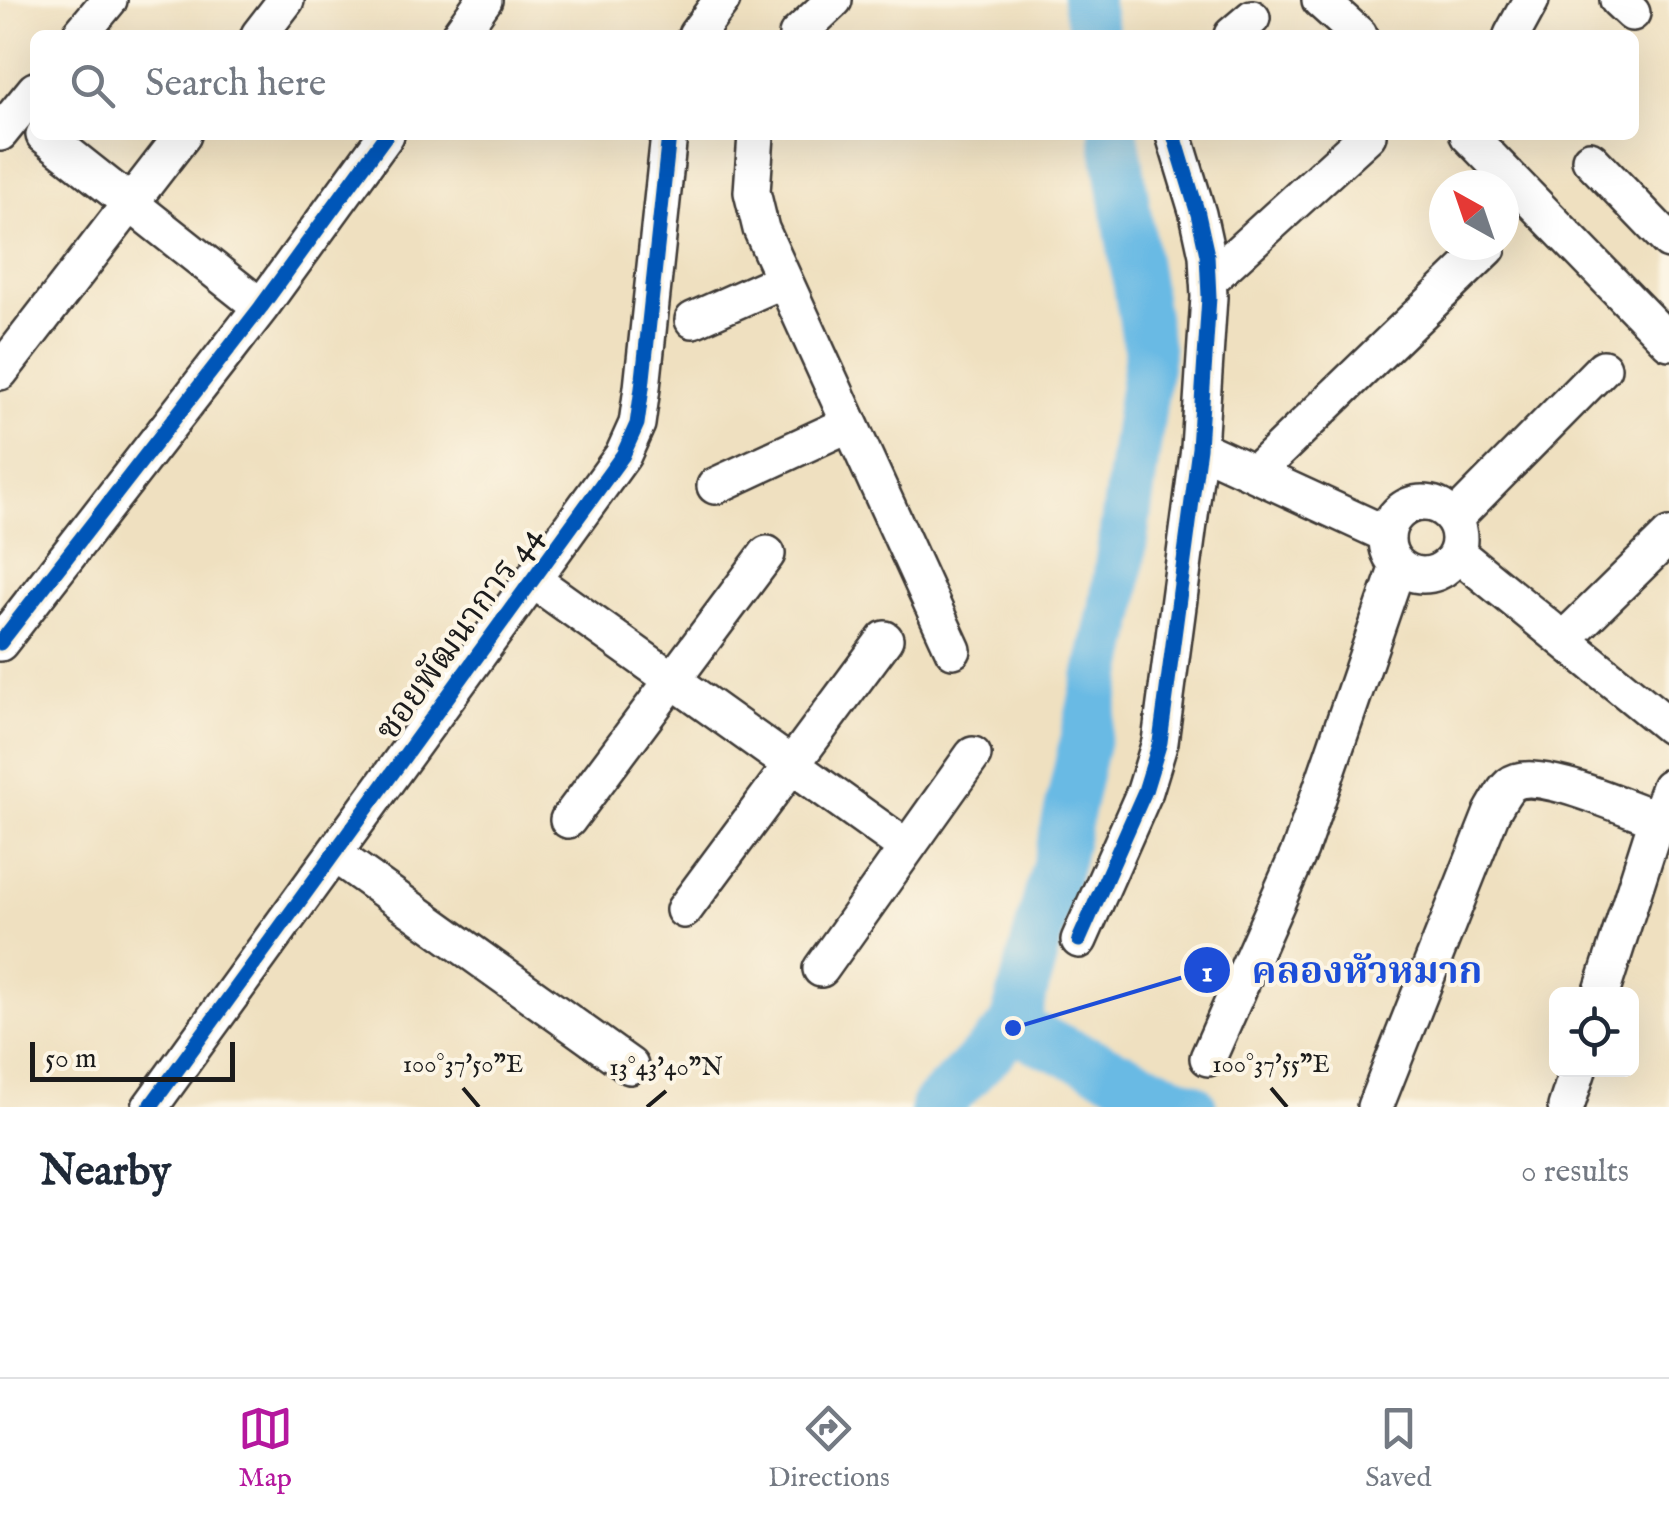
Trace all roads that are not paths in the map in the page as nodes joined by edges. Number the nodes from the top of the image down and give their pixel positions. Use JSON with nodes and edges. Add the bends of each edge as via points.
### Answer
{"nodes":[{"id":1,"x":109,"y":0,"type":"edge"},
{"id":2,"x":286,"y":0,"type":"edge"},
{"id":3,"x":484,"y":0,"type":"edge"},
{"id":4,"x":722,"y":0,"type":"edge"},
{"id":5,"x":834,"y":0,"type":"edge"},
{"id":6,"x":1320,"y":0,"type":"edge"},
{"id":7,"x":1530,"y":0,"type":"edge"},
{"id":8,"x":84,"y":30,"type":"edge"},
{"id":9,"x":263,"y":30,"type":"edge"},
{"id":10,"x":462,"y":30,"type":"edge"},
{"id":11,"x":700,"y":30,"type":"edge"},
{"id":12,"x":802,"y":30,"type":"edge"},
{"id":13,"x":1353,"y":30,"type":"edge"},
{"id":14,"x":1515,"y":30,"type":"edge"},
{"id":15,"x":50,"y":140,"type":"edge"},
{"id":16,"x":179,"y":140,"type":"edge"},
{"id":17,"x":382,"y":140,"type":"edge"},
{"id":18,"x":668,"y":140,"type":"edge"},
{"id":19,"x":756,"y":140,"type":"edge"},
{"id":20,"x":1176,"y":140,"type":"edge"},
{"id":21,"x":1363,"y":140,"type":"edge"},
{"id":22,"x":1473,"y":140,"type":"edge"},
{"id":23,"x":1590,"y":159,"type":"dead end"},
{"id":24,"x":131,"y":204,"type":"junction"},
{"id":25,"x":1669,"y":241,"type":"edge"},
{"id":26,"x":1476,"y":260,"type":"edge"},
{"id":27,"x":784,"y":280,"type":"junction"},
{"id":28,"x":1208,"y":281,"type":"junction"},
{"id":29,"x":261,"y":307,"type":"junction"},
{"id":30,"x":692,"y":320,"type":"dead end"},
{"id":31,"x":1669,"y":342,"type":"edge"},
{"id":32,"x":1603,"y":368,"type":"dead end"},
{"id":33,"x":0,"y":372,"type":"edge"},
{"id":34,"x":849,"y":424,"type":"junction"},
{"id":35,"x":1200,"y":448,"type":"junction"},
{"id":36,"x":1256,"y":472,"type":"junction"},
{"id":37,"x":715,"y":486,"type":"dead end"},
{"id":38,"x":1455,"y":536,"type":"junction"},
{"id":39,"x":1669,"y":536,"type":"edge"},
{"id":40,"x":1392,"y":550,"type":"junction"},
{"id":41,"x":768,"y":554,"type":"dead end"},
{"id":42,"x":532,"y":580,"type":"junction"},
{"id":43,"x":1564,"y":639,"type":"junction"},
{"id":44,"x":885,"y":640,"type":"dead end"},
{"id":45,"x":0,"y":643,"type":"edge"},
{"id":46,"x":953,"y":650,"type":"dead end"},
{"id":47,"x":672,"y":680,"type":"junction"},
{"id":48,"x":1669,"y":726,"type":"edge"},
{"id":49,"x":973,"y":754,"type":"dead end"},
{"id":50,"x":792,"y":766,"type":"junction"},
{"id":51,"x":1663,"y":803,"type":"edge"},
{"id":52,"x":568,"y":820,"type":"dead end"},
{"id":53,"x":906,"y":848,"type":"junction"},
{"id":54,"x":334,"y":854,"type":"junction"},
{"id":55,"x":684,"y":910,"type":"dead end"},
{"id":56,"x":1079,"y":940,"type":"dead end"},
{"id":57,"x":821,"y":969,"type":"dead end"},
{"id":58,"x":1603,"y":987,"type":"edge"},
{"id":59,"x":1208,"y":1058,"type":"dead end"},
{"id":60,"x":630,"y":1066,"type":"dead end"},
{"id":61,"x":1576,"y":1077,"type":"edge"},
{"id":62,"x":150,"y":1107,"type":"edge"},
{"id":63,"x":1375,"y":1107,"type":"edge"},
{"id":64,"x":1566,"y":1107,"type":"edge"}],
"edges":[{"from":1,"to":8,"type":"street"},
{"from":2,"to":9,"type":"street"},
{"from":3,"to":10,"type":"street"},
{"from":4,"to":11,"type":"street"},
{"from":5,"to":12,"type":"street"},
{"from":6,"to":13,"type":"street"},
{"from":7,"to":14,"type":"street"},
{"from":15,"to":24,"type":"street"},
{"from":16,"to":24,"type":"street"},
{"from":17,"to":29,"type":"street"},
{"from":18,"to":42,"type":"street","name":"ซอยพัฒนาการ 44","via":[[637,424],[623,456]]},
{"from":19,"to":27,"type":"street","via":[[752,192]]},
{"from":20,"to":28,"type":"street","via":[[1198,214]]},
{"from":21,"to":28,"type":"street"},
{"from":22,"to":31,"type":"street"},
{"from":23,"to":25,"type":"street"},
{"from":24,"to":29,"type":"street"},
{"from":24,"to":33,"type":"street"},
{"from":26,"to":36,"type":"street"},
{"from":27,"to":30,"type":"street"},
{"from":27,"to":34,"type":"street"},
{"from":28,"to":35,"type":"street"},
{"from":29,"to":45,"type":"street"},
{"from":32,"to":38,"type":"street"},
{"from":34,"to":37,"type":"street"},
{"from":34,"to":46,"type":"street"},
{"from":35,"to":36,"type":"street"},
{"from":35,"to":56,"type":"street","via":[[1160,742]]},
{"from":36,"to":40,"type":"street"},
{"from":38,"to":40,"type":"street","via":[[1446,568],[1431,575],[1413,575]]},
{"from":38,"to":40,"type":"street","via":[[1441,507],[1406,506],[1393,517]]},
{"from":38,"to":43,"type":"street"},
{"from":39,"to":43,"type":"street"},
{"from":40,"to":59,"type":"street","via":[[1300,850]]},
{"from":41,"to":47,"type":"street"},
{"from":42,"to":47,"type":"street"},
{"from":42,"to":54,"type":"street","name":"ซอยพัฒนาการ 44"},
{"from":43,"to":48,"type":"street"},
{"from":44,"to":50,"type":"street"},
{"from":47,"to":50,"type":"street"},
{"from":47,"to":52,"type":"street"},
{"from":49,"to":53,"type":"street"},
{"from":50,"to":53,"type":"street"},
{"from":50,"to":55,"type":"street"},
{"from":51,"to":58,"type":"street"},
{"from":51,"to":63,"type":"street","via":[[1528,779],[1510,784],[1492,812]]},
{"from":53,"to":57,"type":"street"},
{"from":54,"to":60,"type":"street"},
{"from":54,"to":62,"type":"street","name":"ซอยพัฒนาการ 44"},
{"from":61,"to":64,"type":"street"}]}
